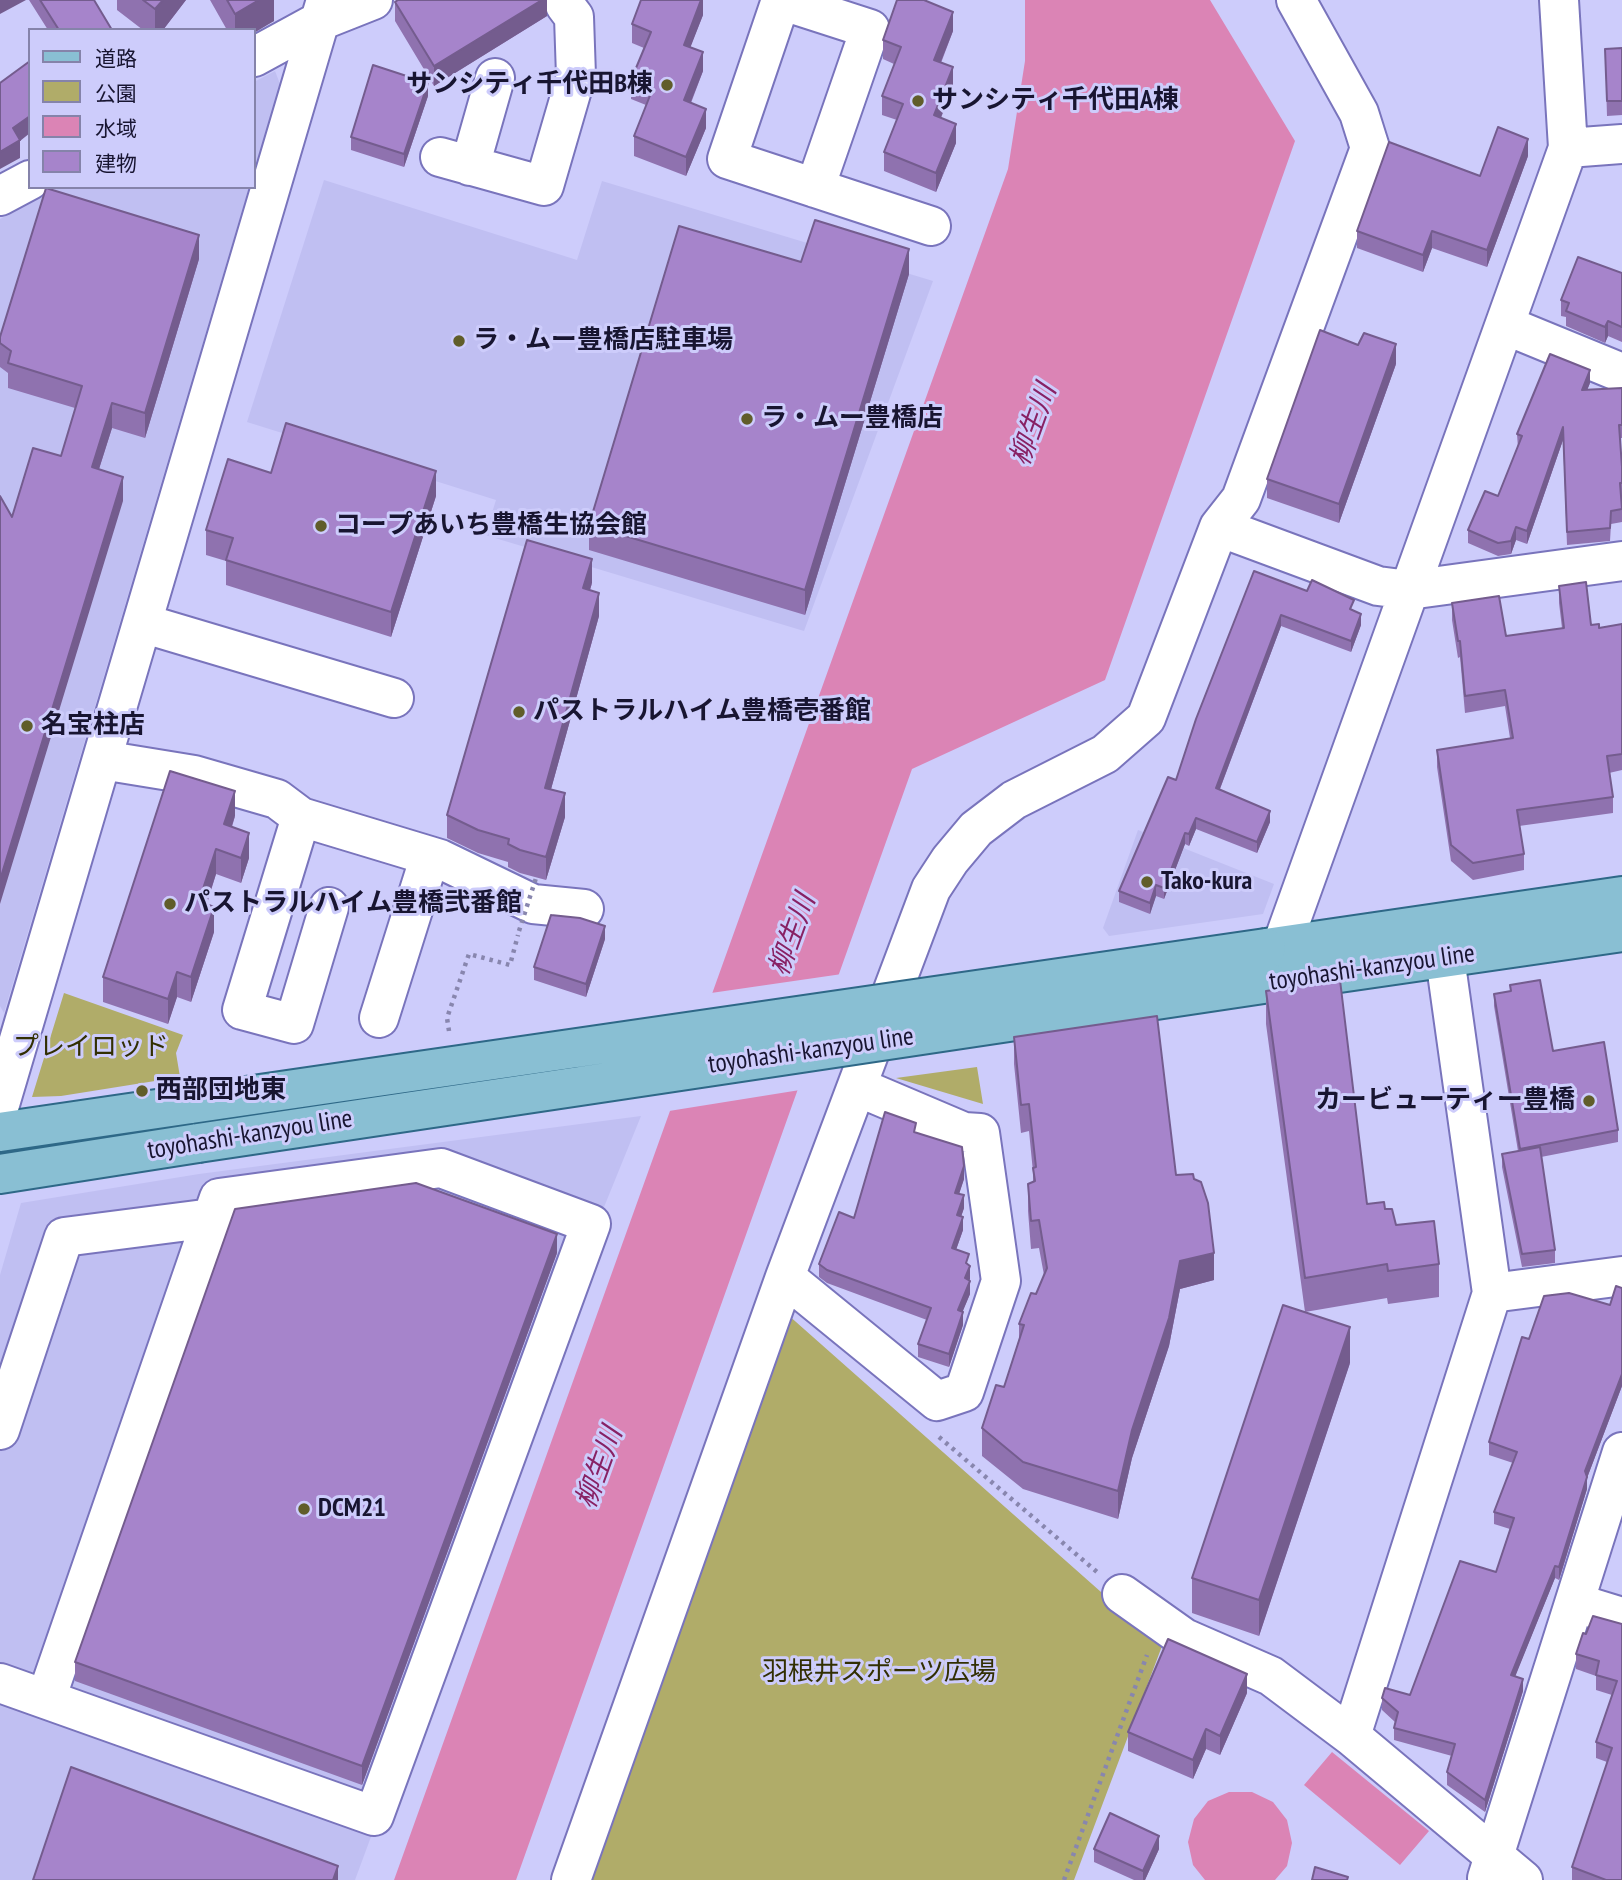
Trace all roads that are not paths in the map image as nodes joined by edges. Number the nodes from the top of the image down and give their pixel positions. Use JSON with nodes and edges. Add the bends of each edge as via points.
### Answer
{"nodes":[{"id":1,"x":373,"y":0,"type":"edge"},
{"id":2,"x":780,"y":0,"type":"edge"},
{"id":3,"x":1296,"y":0,"type":"edge"},
{"id":4,"x":1559,"y":0,"type":"edge"},
{"id":5,"x":565,"y":5,"type":"dead end"},
{"id":6,"x":323,"y":10,"type":"edge"},
{"id":7,"x":256,"y":56,"type":"edge"},
{"id":8,"x":495,"y":78,"type":"dead end"},
{"id":9,"x":1622,"y":144,"type":"edge"},
{"id":10,"x":1568,"y":148,"type":"junction"},
{"id":11,"x":28,"y":181,"type":"edge"},
{"id":12,"x":815,"y":188,"type":"junction"},
{"id":13,"x":0,"y":196,"type":"edge"},
{"id":14,"x":931,"y":226,"type":"dead end"},
{"id":15,"x":1505,"y":325,"type":"junction"},
{"id":16,"x":1622,"y":373,"type":"edge"},
{"id":17,"x":1219,"y":527,"type":"junction"},
{"id":18,"x":1622,"y":561,"type":"edge"},
{"id":19,"x":1409,"y":590,"type":"junction"},
{"id":20,"x":142,"y":623,"type":"junction"},
{"id":21,"x":394,"y":698,"type":"dead end"},
{"id":22,"x":102,"y":760,"type":"junction"},
{"id":23,"x":301,"y":817,"type":"junction"},
{"id":24,"x":430,"y":856,"type":"junction"},
{"id":25,"x":1622,"y":896,"type":"edge"},
{"id":26,"x":329,"y":907,"type":"dead end"},
{"id":27,"x":584,"y":909,"type":"dead end"},
{"id":28,"x":1622,"y":932,"type":"edge"},
{"id":29,"x":1445,"y":958,"type":"junction"},
{"id":30,"x":1272,"y":959,"type":"junction"},
{"id":31,"x":379,"y":1018,"type":"dead end"},
{"id":32,"x":858,"y":1087,"type":"junction"},
{"id":33,"x":0,"y":1104,"type":"edge"},
{"id":34,"x":0,"y":1132,"type":"edge"},
{"id":35,"x":0,"y":1174,"type":"edge"},
{"id":36,"x":212,"y":1218,"type":"junction"},
{"id":37,"x":1622,"y":1276,"type":"edge"},
{"id":38,"x":785,"y":1277,"type":"junction"},
{"id":39,"x":1492,"y":1293,"type":"junction"},
{"id":40,"x":0,"y":1430,"type":"edge"},
{"id":41,"x":1622,"y":1452,"type":"edge"},
{"id":42,"x":1122,"y":1594,"type":"road end"},
{"id":43,"x":1576,"y":1603,"type":"junction"},
{"id":44,"x":1622,"y":1617,"type":"edge"},
{"id":45,"x":1,"y":1689,"type":"edge"},
{"id":46,"x":46,"y":1699,"type":"junction"},
{"id":47,"x":1351,"y":1737,"type":"junction"},
{"id":48,"x":1501,"y":1872,"type":"edge"},
{"id":49,"x":571,"y":1880,"type":"edge"}],
"edges":[{"from":1,"to":6,"type":"street"},
{"from":2,"to":12,"type":"street","via":[[727,159]]},
{"from":2,"to":12,"type":"street","via":[[870,29]]},
{"from":3,"to":17,"type":"street","via":[[1359,113],[1370,148],[1241,499]]},
{"from":4,"to":10,"type":"street"},
{"from":5,"to":8,"type":"street","via":[[574,17],[576,76],[544,186],[455,162]]},
{"from":6,"to":7,"type":"street"},
{"from":6,"to":20,"type":"street"},
{"from":9,"to":10,"type":"street"},
{"from":10,"to":15,"type":"street"},
{"from":11,"to":13,"type":"street"},
{"from":12,"to":14,"type":"street"},
{"from":15,"to":16,"type":"street"},
{"from":15,"to":19,"type":"street"},
{"from":17,"to":19,"type":"street","via":[[1378,586]]},
{"from":17,"to":32,"type":"street","via":[[1146,718],[1105,754],[1014,800],[976,829],[931,889]]},
{"from":18,"to":19,"type":"street"},
{"from":19,"to":30,"type":"street"},
{"from":20,"to":21,"type":"street"},
{"from":20,"to":22,"type":"street"},
{"from":22,"to":23,"type":"street","via":[[194,775],[277,799]]},
{"from":22,"to":33,"type":"street"},
{"from":23,"to":24,"type":"street"},
{"from":23,"to":26,"type":"street","via":[[242,1010],[294,1024]]},
{"from":24,"to":27,"type":"street","via":[[533,904]]},
{"from":24,"to":31,"type":"street"},
{"from":25,"to":30,"type":"main road","name":"toyohashi-kanzyou line"},
{"from":28,"to":29,"type":"main road","name":"toyohashi-kanzyou line"},
{"from":29,"to":30,"type":"main road","name":"toyohashi-kanzyou line"},
{"from":29,"to":39,"type":"street"},
{"from":30,"to":34,"type":"main road","name":"toyohashi-kanzyou line","bridge":true},
{"from":30,"to":35,"type":"main road","name":"toyohashi-kanzyou line","bridge":true},
{"from":32,"to":38,"type":"street"},
{"from":32,"to":38,"type":"street","via":[[964,1132],[980,1133],[1000,1281],[964,1392],[937,1401]]},
{"from":36,"to":40,"type":"street","via":[[64,1237]]},
{"from":36,"to":46,"type":"street"},
{"from":36,"to":46,"type":"street","via":[[219,1198],[442,1168],[591,1224],[374,1816]]},
{"from":37,"to":39,"type":"street"},
{"from":38,"to":49,"type":"street"},
{"from":39,"to":47,"type":"street"},
{"from":41,"to":43,"type":"street"},
{"from":42,"to":47,"type":"street","via":[[1184,1637],[1271,1676]]},
{"from":43,"to":44,"type":"street"},
{"from":43,"to":48,"type":"street"},
{"from":45,"to":46,"type":"street"},
{"from":47,"to":48,"type":"street"}]}
